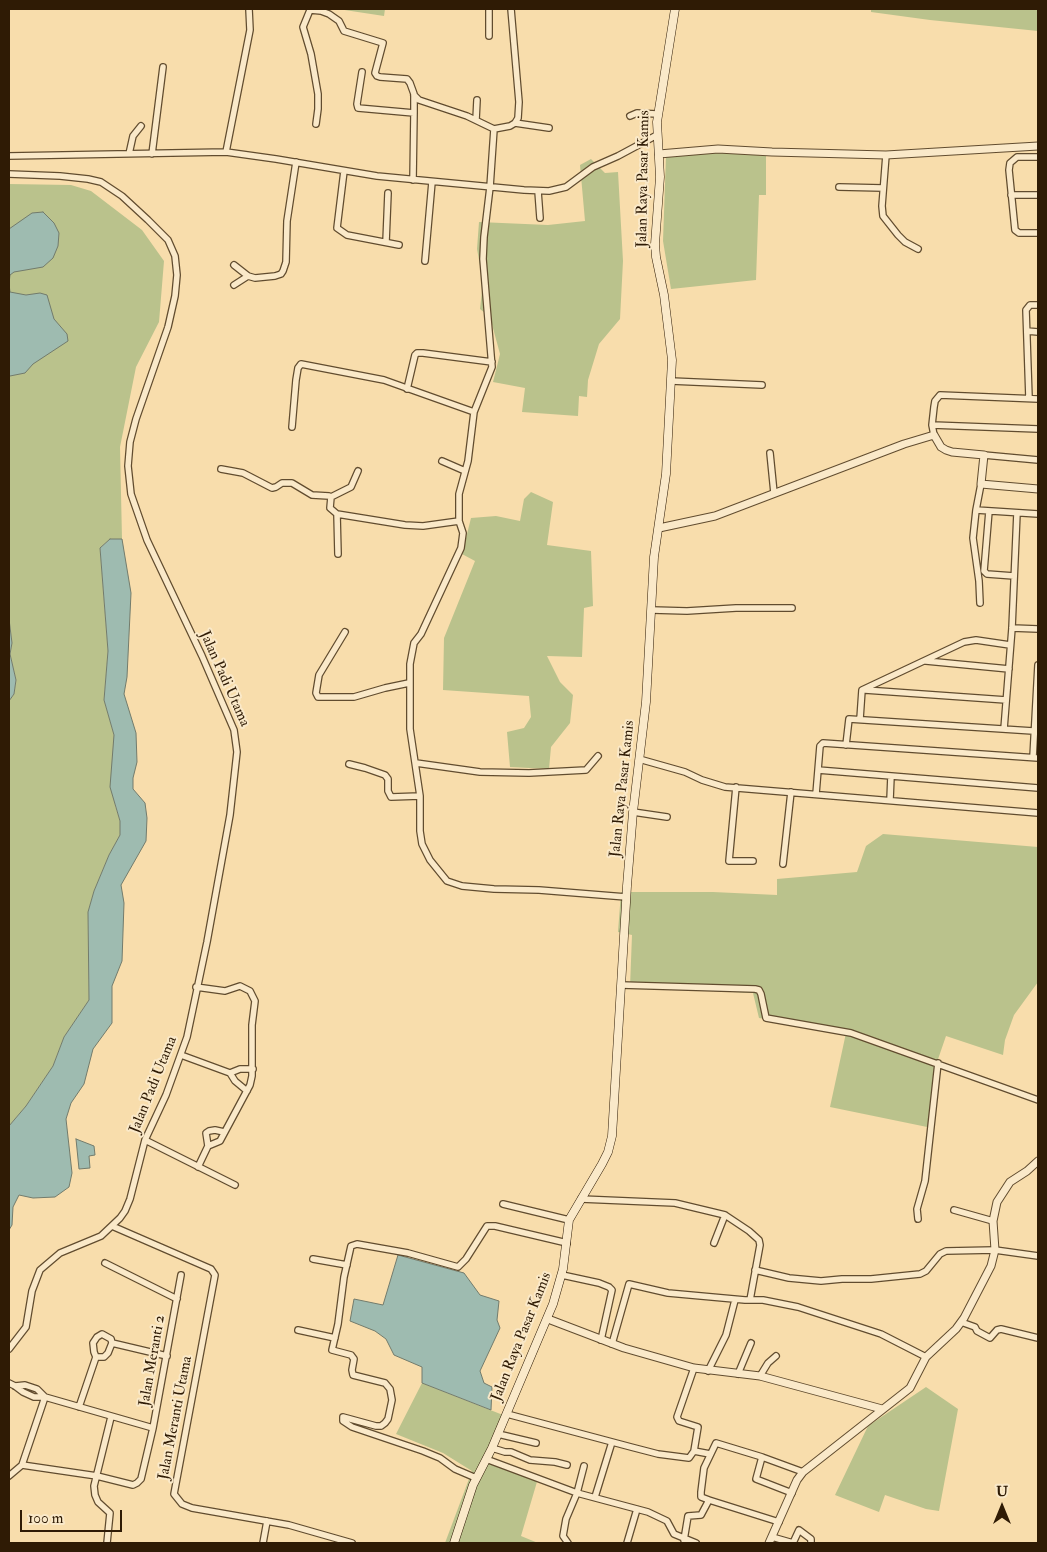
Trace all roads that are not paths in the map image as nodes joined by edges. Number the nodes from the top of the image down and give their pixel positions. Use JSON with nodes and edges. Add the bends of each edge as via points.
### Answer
{"nodes":[{"id":1,"x":248,"y":9,"type":"edge"},
{"id":2,"x":489,"y":9,"type":"edge"},
{"id":3,"x":511,"y":9,"type":"edge"},
{"id":4,"x":675,"y":9,"type":"edge"},
{"id":5,"x":489,"y":36,"type":"dead end"},
{"id":6,"x":163,"y":68,"type":"dead end"},
{"id":7,"x":362,"y":72,"type":"dead end"},
{"id":8,"x":414,"y":94,"type":"junction"},
{"id":9,"x":477,"y":100,"type":"dead end"},
{"id":10,"x":414,"y":113,"type":"junction"},
{"id":11,"x":657,"y":114,"type":"junction"},
{"id":12,"x":630,"y":116,"type":"dead end"},
{"id":13,"x":476,"y":120,"type":"junction"},
{"id":14,"x":515,"y":123,"type":"junction"},
{"id":15,"x":316,"y":124,"type":"dead end"},
{"id":16,"x":141,"y":126,"type":"dead end"},
{"id":17,"x":494,"y":128,"type":"junction"},
{"id":18,"x":549,"y":128,"type":"dead end"},
{"id":19,"x":656,"y":135,"type":"junction"},
{"id":20,"x":1038,"y":146,"type":"edge"},
{"id":21,"x":226,"y":152,"type":"junction"},
{"id":22,"x":129,"y":154,"type":"junction"},
{"id":23,"x":152,"y":154,"type":"junction"},
{"id":24,"x":659,"y":154,"type":"junction"},
{"id":25,"x":886,"y":155,"type":"junction"},
{"id":26,"x":9,"y":156,"type":"edge"},
{"id":27,"x":1038,"y":157,"type":"edge"},
{"id":28,"x":296,"y":162,"type":"junction"},
{"id":29,"x":344,"y":171,"type":"junction"},
{"id":30,"x":9,"y":174,"type":"edge"},
{"id":31,"x":413,"y":180,"type":"junction"},
{"id":32,"x":432,"y":182,"type":"junction"},
{"id":33,"x":490,"y":186,"type":"junction"},
{"id":34,"x":839,"y":187,"type":"dead end"},
{"id":35,"x":882,"y":188,"type":"junction"},
{"id":36,"x":538,"y":191,"type":"junction"},
{"id":37,"x":388,"y":193,"type":"dead end"},
{"id":38,"x":1011,"y":195,"type":"junction"},
{"id":39,"x":1038,"y":195,"type":"edge"},
{"id":40,"x":540,"y":218,"type":"dead end"},
{"id":41,"x":1038,"y":233,"type":"edge"},
{"id":42,"x":386,"y":242,"type":"junction"},
{"id":43,"x":400,"y":245,"type":"dead end"},
{"id":44,"x":918,"y":249,"type":"dead end"},
{"id":45,"x":425,"y":261,"type":"dead end"},
{"id":46,"x":234,"y":265,"type":"dead end"},
{"id":47,"x":248,"y":276,"type":"junction"},
{"id":48,"x":234,"y":285,"type":"dead end"},
{"id":49,"x":1038,"y":305,"type":"edge"},
{"id":50,"x":1027,"y":331,"type":"junction"},
{"id":51,"x":1038,"y":332,"type":"edge"},
{"id":52,"x":492,"y":362,"type":"junction"},
{"id":53,"x":671,"y":381,"type":"junction"},
{"id":54,"x":762,"y":385,"type":"dead end"},
{"id":55,"x":407,"y":389,"type":"junction"},
{"id":56,"x":1029,"y":398,"type":"junction"},
{"id":57,"x":1038,"y":399,"type":"edge"},
{"id":58,"x":474,"y":412,"type":"junction"},
{"id":59,"x":932,"y":426,"type":"junction"},
{"id":60,"x":292,"y":427,"type":"dead end"},
{"id":61,"x":1038,"y":429,"type":"edge"},
{"id":62,"x":934,"y":435,"type":"junction"},
{"id":63,"x":770,"y":453,"type":"dead end"},
{"id":64,"x":984,"y":455,"type":"junction"},
{"id":65,"x":1038,"y":460,"type":"edge"},
{"id":66,"x":442,"y":461,"type":"dead end"},
{"id":67,"x":221,"y":469,"type":"dead end"},
{"id":68,"x":358,"y":471,"type":"dead end"},
{"id":69,"x":465,"y":471,"type":"junction"},
{"id":70,"x":981,"y":484,"type":"junction"},
{"id":71,"x":1038,"y":489,"type":"edge"},
{"id":72,"x":774,"y":493,"type":"junction"},
{"id":73,"x":331,"y":497,"type":"junction"},
{"id":74,"x":976,"y":510,"type":"junction"},
{"id":75,"x":989,"y":511,"type":"junction"},
{"id":76,"x":1017,"y":513,"type":"junction"},
{"id":77,"x":337,"y":514,"type":"junction"},
{"id":78,"x":1038,"y":514,"type":"edge"},
{"id":79,"x":459,"y":521,"type":"junction"},
{"id":80,"x":659,"y":528,"type":"junction"},
{"id":81,"x":338,"y":554,"type":"dead end"},
{"id":82,"x":1014,"y":576,"type":"junction"},
{"id":83,"x":980,"y":603,"type":"dead end"},
{"id":84,"x":792,"y":608,"type":"dead end"},
{"id":85,"x":652,"y":610,"type":"junction"},
{"id":86,"x":1012,"y":628,"type":"junction"},
{"id":87,"x":1038,"y":629,"type":"edge"},
{"id":88,"x":345,"y":632,"type":"dead end"},
{"id":89,"x":1010,"y":645,"type":"junction"},
{"id":90,"x":926,"y":661,"type":"junction"},
{"id":91,"x":1038,"y":665,"type":"edge"},
{"id":92,"x":1009,"y":669,"type":"junction"},
{"id":93,"x":409,"y":683,"type":"junction"},
{"id":94,"x":862,"y":690,"type":"junction"},
{"id":95,"x":1006,"y":700,"type":"junction"},
{"id":96,"x":860,"y":720,"type":"junction"},
{"id":97,"x":1004,"y":729,"type":"junction"},
{"id":98,"x":1033,"y":731,"type":"junction"},
{"id":99,"x":846,"y":745,"type":"junction"},
{"id":100,"x":598,"y":756,"type":"dead end"},
{"id":101,"x":1036,"y":758,"type":"edge"},
{"id":102,"x":639,"y":759,"type":"junction"},
{"id":103,"x":349,"y":764,"type":"dead end"},
{"id":104,"x":416,"y":764,"type":"junction"},
{"id":105,"x":818,"y":770,"type":"junction"},
{"id":106,"x":892,"y":776,"type":"junction"},
{"id":107,"x":736,"y":787,"type":"junction"},
{"id":108,"x":1038,"y":788,"type":"edge"},
{"id":109,"x":790,"y":792,"type":"junction"},
{"id":110,"x":816,"y":794,"type":"junction"},
{"id":111,"x":420,"y":796,"type":"junction"},
{"id":112,"x":890,"y":800,"type":"junction"},
{"id":113,"x":633,"y":812,"type":"junction"},
{"id":114,"x":1038,"y":813,"type":"edge"},
{"id":115,"x":667,"y":817,"type":"dead end"},
{"id":116,"x":753,"y":861,"type":"dead end"},
{"id":117,"x":783,"y":864,"type":"dead end"},
{"id":118,"x":626,"y":897,"type":"junction"},
{"id":119,"x":621,"y":985,"type":"junction"},
{"id":120,"x":196,"y":987,"type":"junction"},
{"id":121,"x":181,"y":1055,"type":"junction"},
{"id":122,"x":938,"y":1063,"type":"junction"},
{"id":123,"x":253,"y":1069,"type":"junction"},
{"id":124,"x":230,"y":1073,"type":"junction"},
{"id":125,"x":247,"y":1091,"type":"junction"},
{"id":126,"x":1038,"y":1100,"type":"edge"},
{"id":127,"x":224,"y":1132,"type":"junction"},
{"id":128,"x":145,"y":1140,"type":"junction"},
{"id":129,"x":208,"y":1146,"type":"junction"},
{"id":130,"x":1038,"y":1161,"type":"edge"},
{"id":131,"x":198,"y":1167,"type":"junction"},
{"id":132,"x":235,"y":1186,"type":"dead end"},
{"id":133,"x":581,"y":1199,"type":"junction"},
{"id":134,"x":503,"y":1204,"type":"dead end"},
{"id":135,"x":954,"y":1210,"type":"dead end"},
{"id":136,"x":725,"y":1215,"type":"junction"},
{"id":137,"x":918,"y":1219,"type":"dead end"},
{"id":138,"x":569,"y":1220,"type":"junction"},
{"id":139,"x":993,"y":1221,"type":"junction"},
{"id":140,"x":112,"y":1226,"type":"junction"},
{"id":141,"x":566,"y":1243,"type":"junction"},
{"id":142,"x":714,"y":1243,"type":"dead end"},
{"id":143,"x":994,"y":1250,"type":"junction"},
{"id":144,"x":1038,"y":1256,"type":"edge"},
{"id":145,"x":313,"y":1259,"type":"dead end"},
{"id":146,"x":105,"y":1264,"type":"dead end"},
{"id":147,"x":347,"y":1265,"type":"junction"},
{"id":148,"x":755,"y":1270,"type":"junction"},
{"id":149,"x":181,"y":1275,"type":"dead end"},
{"id":150,"x":562,"y":1276,"type":"junction"},
{"id":151,"x":177,"y":1299,"type":"junction"},
{"id":152,"x":735,"y":1300,"type":"junction"},
{"id":153,"x":750,"y":1300,"type":"junction"},
{"id":154,"x":548,"y":1319,"type":"junction"},
{"id":155,"x":961,"y":1322,"type":"junction"},
{"id":156,"x":298,"y":1330,"type":"dead end"},
{"id":157,"x":335,"y":1338,"type":"junction"},
{"id":158,"x":1038,"y":1338,"type":"edge"},
{"id":159,"x":601,"y":1340,"type":"junction"},
{"id":160,"x":112,"y":1343,"type":"junction"},
{"id":161,"x":612,"y":1344,"type":"junction"},
{"id":162,"x":751,"y":1344,"type":"dead end"},
{"id":163,"x":9,"y":1349,"type":"edge"},
{"id":164,"x":167,"y":1356,"type":"junction"},
{"id":165,"x":776,"y":1356,"type":"dead end"},
{"id":166,"x":96,"y":1357,"type":"junction"},
{"id":167,"x":926,"y":1357,"type":"junction"},
{"id":168,"x":694,"y":1368,"type":"junction"},
{"id":169,"x":708,"y":1371,"type":"junction"},
{"id":170,"x":738,"y":1374,"type":"junction"},
{"id":171,"x":760,"y":1376,"type":"junction"},
{"id":172,"x":12,"y":1384,"type":"edge"},
{"id":173,"x":45,"y":1397,"type":"junction"},
{"id":174,"x":79,"y":1407,"type":"junction"},
{"id":175,"x":882,"y":1409,"type":"junction"},
{"id":176,"x":507,"y":1414,"type":"junction"},
{"id":177,"x":111,"y":1417,"type":"junction"},
{"id":178,"x":153,"y":1428,"type":"junction"},
{"id":179,"x":498,"y":1434,"type":"junction"},
{"id":180,"x":612,"y":1442,"type":"junction"},
{"id":181,"x":536,"y":1443,"type":"dead end"},
{"id":182,"x":492,"y":1448,"type":"junction"},
{"id":183,"x":694,"y":1451,"type":"junction"},
{"id":184,"x":710,"y":1454,"type":"junction"},
{"id":185,"x":762,"y":1457,"type":"junction"},
{"id":186,"x":486,"y":1459,"type":"junction"},
{"id":187,"x":22,"y":1465,"type":"junction"},
{"id":188,"x":567,"y":1465,"type":"dead end"},
{"id":189,"x":584,"y":1466,"type":"dead end"},
{"id":190,"x":803,"y":1472,"type":"junction"},
{"id":191,"x":9,"y":1476,"type":"edge"},
{"id":192,"x":96,"y":1476,"type":"junction"},
{"id":193,"x":476,"y":1478,"type":"junction"},
{"id":194,"x":577,"y":1493,"type":"junction"},
{"id":195,"x":792,"y":1493,"type":"junction"},
{"id":196,"x":595,"y":1497,"type":"junction"},
{"id":197,"x":709,"y":1500,"type":"junction"},
{"id":198,"x":637,"y":1509,"type":"junction"},
{"id":199,"x":267,"y":1521,"type":"junction"},
{"id":200,"x":779,"y":1522,"type":"junction"},
{"id":201,"x":684,"y":1540,"type":"junction"},
{"id":202,"x":771,"y":1540,"type":"edge"},
{"id":203,"x":107,"y":1543,"type":"edge"},
{"id":204,"x":263,"y":1543,"type":"edge"},
{"id":205,"x":352,"y":1543,"type":"edge"},
{"id":206,"x":454,"y":1543,"type":"edge"},
{"id":207,"x":568,"y":1543,"type":"edge"},
{"id":208,"x":627,"y":1543,"type":"edge"},
{"id":209,"x":696,"y":1543,"type":"edge"},
{"id":210,"x":811,"y":1543,"type":"edge"}],
"edges":[{"from":1,"to":21,"type":"street","via":[[250,30]]},
{"from":2,"to":5,"type":"street"},
{"from":3,"to":14,"type":"street","via":[[519,102]]},
{"from":4,"to":11,"type":"main road","name":"Jalan Raya Pasar Kamis"},
{"from":6,"to":23,"type":"street"},
{"from":7,"to":10,"type":"street","via":[[358,108]]},
{"from":8,"to":10,"type":"street"},
{"from":8,"to":13,"type":"street","via":[[419,100]]},
{"from":8,"to":15,"type":"street","via":[[406,80],[377,76],[375,71],[382,43],[344,31],[339,21],[329,14],[310,10],[303,27],[319,100]]},
{"from":9,"to":13,"type":"street"},
{"from":10,"to":31,"type":"street"},
{"from":11,"to":12,"type":"street"},
{"from":11,"to":19,"type":"main road","name":"Jalan Raya Pasar Kamis"},
{"from":13,"to":17,"type":"street"},
{"from":14,"to":17,"type":"street"},
{"from":14,"to":18,"type":"street"},
{"from":16,"to":22,"type":"street","via":[[133,136]]},
{"from":17,"to":33,"type":"street"},
{"from":19,"to":24,"type":"main road","name":"Jalan Raya Pasar Kamis"},
{"from":19,"to":36,"type":"street","via":[[593,167],[566,187]]},
{"from":20,"to":25,"type":"street"},
{"from":21,"to":23,"type":"street"},
{"from":21,"to":28,"type":"street"},
{"from":22,"to":23,"type":"street"},
{"from":22,"to":26,"type":"street"},
{"from":24,"to":25,"type":"street","via":[[718,149]]},
{"from":24,"to":53,"type":"main road","name":"Jalan Raya Pasar Kamis","via":[[655,244],[669,330]]},
{"from":25,"to":35,"type":"street"},
{"from":27,"to":38,"type":"street","via":[[1013,159],[1009,170]]},
{"from":28,"to":29,"type":"street"},
{"from":28,"to":47,"type":"street","via":[[287,222],[285,268],[276,276]]},
{"from":29,"to":31,"type":"street"},
{"from":29,"to":42,"type":"street","via":[[337,228],[346,235]]},
{"from":30,"to":120,"type":"street","name":"Jalan Padi Utama","via":[[101,182],[122,196],[168,240],[175,256],[175,296],[168,327],[136,419],[128,466],[131,494],[147,540],[202,656],[237,741],[230,816]]},
{"from":31,"to":32,"type":"street"},
{"from":32,"to":33,"type":"street"},
{"from":32,"to":45,"type":"street"},
{"from":33,"to":36,"type":"street"},
{"from":33,"to":52,"type":"street","via":[[483,259]]},
{"from":34,"to":35,"type":"street"},
{"from":35,"to":44,"type":"street","via":[[883,216],[905,242]]},
{"from":36,"to":40,"type":"street"},
{"from":37,"to":42,"type":"street"},
{"from":38,"to":39,"type":"street"},
{"from":38,"to":41,"type":"street","via":[[1015,230]]},
{"from":42,"to":43,"type":"street"},
{"from":46,"to":47,"type":"street"},
{"from":47,"to":48,"type":"street"},
{"from":49,"to":50,"type":"street","via":[[1027,307]]},
{"from":50,"to":51,"type":"street"},
{"from":50,"to":56,"type":"street"},
{"from":52,"to":55,"type":"street","via":[[420,352],[415,355]]},
{"from":52,"to":58,"type":"street"},
{"from":53,"to":54,"type":"street"},
{"from":53,"to":80,"type":"main road","name":"Jalan Raya Pasar Kamis","via":[[666,474]]},
{"from":55,"to":58,"type":"street"},
{"from":55,"to":60,"type":"street","via":[[384,380],[301,364],[296,380]]},
{"from":56,"to":57,"type":"street"},
{"from":56,"to":59,"type":"street","via":[[940,395],[935,401]]},
{"from":58,"to":69,"type":"street"},
{"from":59,"to":61,"type":"street"},
{"from":59,"to":62,"type":"street"},
{"from":62,"to":64,"type":"street","via":[[946,450]]},
{"from":62,"to":72,"type":"street"},
{"from":63,"to":72,"type":"street"},
{"from":64,"to":65,"type":"street"},
{"from":64,"to":70,"type":"street"},
{"from":66,"to":69,"type":"street"},
{"from":67,"to":73,"type":"street","via":[[244,473],[272,488],[292,483],[312,494]]},
{"from":68,"to":73,"type":"street","via":[[351,487]]},
{"from":69,"to":79,"type":"street","via":[[459,494]]},
{"from":70,"to":71,"type":"street"},
{"from":70,"to":74,"type":"street"},
{"from":72,"to":80,"type":"street","via":[[715,516]]},
{"from":73,"to":77,"type":"street","via":[[330,508]]},
{"from":74,"to":75,"type":"street"},
{"from":74,"to":83,"type":"street","via":[[973,538]]},
{"from":75,"to":76,"type":"street"},
{"from":75,"to":82,"type":"street","via":[[984,572]]},
{"from":76,"to":78,"type":"street"},
{"from":76,"to":82,"type":"street"},
{"from":77,"to":79,"type":"street","via":[[405,525]]},
{"from":77,"to":81,"type":"street"},
{"from":79,"to":93,"type":"street","via":[[463,534],[461,548],[412,649]]},
{"from":80,"to":85,"type":"main road","name":"Jalan Raya Pasar Kamis","via":[[654,557]]},
{"from":82,"to":86,"type":"street"},
{"from":84,"to":85,"type":"street"},
{"from":85,"to":102,"type":"main road","name":"Jalan Raya Pasar Kamis"},
{"from":86,"to":87,"type":"street"},
{"from":86,"to":89,"type":"street"},
{"from":88,"to":93,"type":"street","via":[[319,675],[318,697],[354,697]]},
{"from":89,"to":90,"type":"street","via":[[969,640]]},
{"from":89,"to":92,"type":"street"},
{"from":90,"to":92,"type":"street"},
{"from":90,"to":94,"type":"street"},
{"from":91,"to":98,"type":"street"},
{"from":92,"to":95,"type":"street"},
{"from":93,"to":104,"type":"street","via":[[410,729]]},
{"from":94,"to":95,"type":"street"},
{"from":94,"to":96,"type":"street"},
{"from":95,"to":97,"type":"street"},
{"from":96,"to":97,"type":"street"},
{"from":96,"to":99,"type":"street","via":[[848,719]]},
{"from":97,"to":98,"type":"street"},
{"from":98,"to":101,"type":"street"},
{"from":99,"to":101,"type":"street"},
{"from":99,"to":105,"type":"street","via":[[821,744]]},
{"from":100,"to":104,"type":"street","via":[[586,770],[529,773],[480,772]]},
{"from":102,"to":107,"type":"street","via":[[711,783]]},
{"from":102,"to":113,"type":"main road","name":"Jalan Raya Pasar Kamis"},
{"from":103,"to":111,"type":"street","via":[[386,775],[391,797]]},
{"from":104,"to":111,"type":"street"},
{"from":105,"to":106,"type":"street"},
{"from":105,"to":110,"type":"street"},
{"from":106,"to":108,"type":"street"},
{"from":106,"to":112,"type":"street"},
{"from":107,"to":109,"type":"street"},
{"from":107,"to":116,"type":"street","via":[[729,861]]},
{"from":109,"to":110,"type":"street"},
{"from":109,"to":117,"type":"street"},
{"from":110,"to":112,"type":"street"},
{"from":111,"to":118,"type":"street","via":[[422,844],[447,881],[494,889]]},
{"from":112,"to":114,"type":"street"},
{"from":113,"to":115,"type":"street"},
{"from":113,"to":118,"type":"main road","name":"Jalan Raya Pasar Kamis"},
{"from":118,"to":119,"type":"main road","name":"Jalan Raya Pasar Kamis"},
{"from":119,"to":122,"type":"street","via":[[755,989],[761,994],[766,1018],[851,1033]]},
{"from":119,"to":133,"type":"main road","name":"Jalan Raya Pasar Kamis","via":[[612,1136],[608,1152]]},
{"from":120,"to":121,"type":"street","name":"Jalan Padi Utama"},
{"from":120,"to":123,"type":"street","via":[[225,991],[240,986],[250,991],[255,1001]]},
{"from":121,"to":124,"type":"street"},
{"from":121,"to":128,"type":"street","name":"Jalan Padi Utama"},
{"from":122,"to":126,"type":"street"},
{"from":122,"to":137,"type":"street"},
{"from":123,"to":124,"type":"street"},
{"from":123,"to":125,"type":"street"},
{"from":124,"to":125,"type":"street"},
{"from":125,"to":127,"type":"street"},
{"from":127,"to":129,"type":"street","via":[[220,1141]]},
{"from":127,"to":129,"type":"street","via":[[209,1130],[206,1136]]},
{"from":128,"to":131,"type":"street"},
{"from":128,"to":140,"type":"street","name":"Jalan Padi Utama","via":[[130,1199]]},
{"from":129,"to":131,"type":"street"},
{"from":130,"to":139,"type":"street","via":[[1010,1182],[997,1202]]},
{"from":131,"to":132,"type":"street"},
{"from":133,"to":136,"type":"street","via":[[675,1204]]},
{"from":133,"to":138,"type":"main road","name":"Jalan Raya Pasar Kamis"},
{"from":134,"to":138,"type":"street"},
{"from":135,"to":139,"type":"street"},
{"from":136,"to":142,"type":"street"},
{"from":136,"to":148,"type":"street","via":[[759,1240]]},
{"from":138,"to":141,"type":"main road","name":"Jalan Raya Pasar Kamis"},
{"from":139,"to":143,"type":"street"},
{"from":140,"to":163,"type":"street","name":"Jalan Padi Utama","via":[[101,1236],[60,1253],[40,1270],[32,1291],[26,1327]]},
{"from":140,"to":199,"type":"street","name":"Jalan Meranti Utama","via":[[211,1269],[215,1275],[174,1494],[182,1504],[192,1508]]},
{"from":141,"to":147,"type":"street","via":[[488,1226],[458,1266],[355,1244],[351,1246]]},
{"from":141,"to":150,"type":"main road","name":"Jalan Raya Pasar Kamis"},
{"from":143,"to":144,"type":"street"},
{"from":143,"to":148,"type":"street","via":[[942,1251],[920,1274],[871,1279],[821,1282]]},
{"from":143,"to":155,"type":"street","via":[[989,1271]]},
{"from":145,"to":147,"type":"street"},
{"from":146,"to":151,"type":"street","name":"Jalan Meranti 2"},
{"from":147,"to":157,"type":"street"},
{"from":148,"to":153,"type":"street"},
{"from":149,"to":151,"type":"street","name":"Jalan Meranti 2"},
{"from":150,"to":154,"type":"main road","name":"Jalan Raya Pasar Kamis"},
{"from":150,"to":159,"type":"street","via":[[599,1283],[612,1290]]},
{"from":151,"to":164,"type":"street","name":"Jalan Meranti 2"},
{"from":152,"to":153,"type":"street"},
{"from":152,"to":161,"type":"street","via":[[629,1284]]},
{"from":152,"to":169,"type":"street","via":[[726,1335]]},
{"from":153,"to":167,"type":"street","via":[[815,1313],[881,1334]]},
{"from":154,"to":159,"type":"street"},
{"from":154,"to":176,"type":"main road","name":"Jalan Raya Pasar Kamis"},
{"from":155,"to":158,"type":"street","via":[[990,1338],[1001,1329]]},
{"from":155,"to":167,"type":"street"},
{"from":156,"to":157,"type":"street"},
{"from":157,"to":193,"type":"street","via":[[332,1350],[349,1353],[353,1357],[353,1375],[385,1383],[392,1400],[388,1419],[381,1426],[343,1417],[345,1423],[424,1451]]},
{"from":159,"to":161,"type":"street"},
{"from":160,"to":164,"type":"street"},
{"from":160,"to":166,"type":"street","via":[[104,1357]]},
{"from":160,"to":166,"type":"street","via":[[102,1334],[97,1337],[94,1343]]},
{"from":161,"to":168,"type":"street"},
{"from":162,"to":170,"type":"street"},
{"from":164,"to":178,"type":"street","name":"Jalan Meranti 2"},
{"from":165,"to":171,"type":"street"},
{"from":166,"to":174,"type":"street"},
{"from":167,"to":175,"type":"street","via":[[910,1388]]},
{"from":168,"to":169,"type":"street"},
{"from":168,"to":183,"type":"street","via":[[676,1417],[698,1427]]},
{"from":169,"to":170,"type":"street"},
{"from":170,"to":171,"type":"street"},
{"from":171,"to":175,"type":"street"},
{"from":172,"to":173,"type":"street","name":"Jalan Meranti Utama","via":[[34,1397]]},
{"from":173,"to":174,"type":"street","name":"Jalan Meranti Utama"},
{"from":173,"to":187,"type":"street"},
{"from":174,"to":177,"type":"street","name":"Jalan Meranti Utama"},
{"from":175,"to":190,"type":"street"},
{"from":176,"to":179,"type":"main road","name":"Jalan Raya Pasar Kamis"},
{"from":176,"to":180,"type":"street"},
{"from":177,"to":178,"type":"street","name":"Jalan Meranti Utama"},
{"from":177,"to":192,"type":"street"},
{"from":178,"to":192,"type":"street","name":"Jalan Meranti 2","via":[[141,1479],[137,1483]]},
{"from":179,"to":181,"type":"street"},
{"from":179,"to":182,"type":"main road","name":"Jalan Raya Pasar Kamis"},
{"from":180,"to":183,"type":"street","via":[[686,1458]]},
{"from":180,"to":196,"type":"street"},
{"from":182,"to":186,"type":"main road","name":"Jalan Raya Pasar Kamis"},
{"from":182,"to":188,"type":"street","via":[[530,1460]]},
{"from":183,"to":184,"type":"street"},
{"from":184,"to":185,"type":"street","via":[[718,1442]]},
{"from":184,"to":197,"type":"street","via":[[704,1468],[700,1495]]},
{"from":185,"to":190,"type":"street"},
{"from":185,"to":195,"type":"street","via":[[756,1479]]},
{"from":186,"to":193,"type":"main road","name":"Jalan Raya Pasar Kamis"},
{"from":186,"to":194,"type":"street"},
{"from":187,"to":191,"type":"street"},
{"from":187,"to":192,"type":"street"},
{"from":189,"to":194,"type":"street"},
{"from":190,"to":195,"type":"street"},
{"from":192,"to":203,"type":"street","via":[[95,1495],[110,1513]]},
{"from":193,"to":206,"type":"main road","name":"Jalan Raya Pasar Kamis"},
{"from":194,"to":196,"type":"street"},
{"from":194,"to":207,"type":"street","via":[[566,1519],[563,1536]]},
{"from":195,"to":200,"type":"street"},
{"from":196,"to":198,"type":"street"},
{"from":197,"to":200,"type":"street"},
{"from":197,"to":201,"type":"street","via":[[701,1515],[688,1516]]},
{"from":198,"to":201,"type":"street","via":[[667,1521],[674,1534]]},
{"from":198,"to":208,"type":"street"},
{"from":199,"to":204,"type":"street"},
{"from":199,"to":205,"type":"street","name":"Jalan Meranti Utama"},
{"from":200,"to":202,"type":"street"},
{"from":201,"to":209,"type":"street"},
{"from":202,"to":210,"type":"street","via":[[794,1543],[798,1530],[811,1539]]}]}
